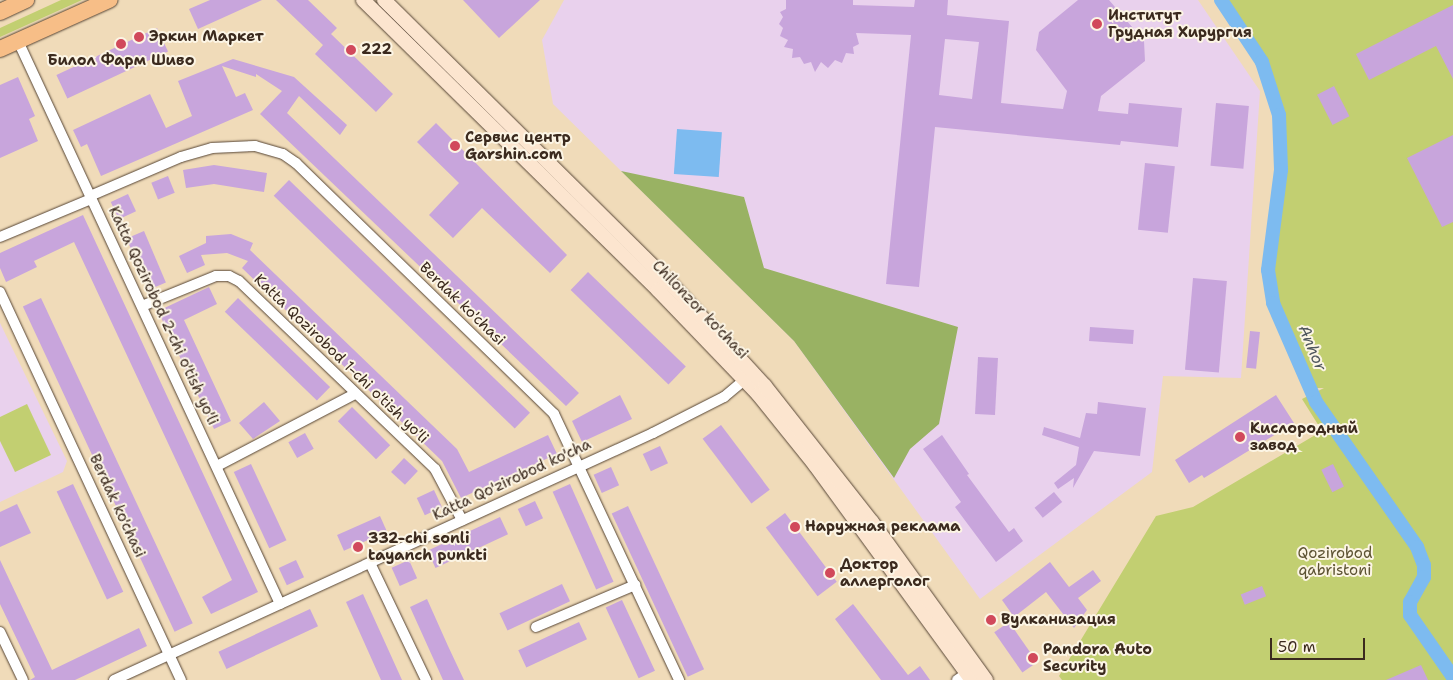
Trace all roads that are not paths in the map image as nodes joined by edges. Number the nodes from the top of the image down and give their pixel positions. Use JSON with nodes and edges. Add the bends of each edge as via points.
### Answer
{"nodes":[{"id":1,"x":26,"y":0,"type":"edge"},
{"id":2,"x":109,"y":0,"type":"edge"},
{"id":3,"x":363,"y":0,"type":"edge"},
{"id":4,"x":384,"y":0,"type":"edge"},
{"id":5,"x":0,"y":12,"type":"edge"},
{"id":6,"x":18,"y":41,"type":"junction"},
{"id":7,"x":0,"y":49,"type":"edge"},
{"id":8,"x":91,"y":198,"type":"junction"},
{"id":9,"x":0,"y":236,"type":"edge"},
{"id":10,"x":0,"y":292,"type":"edge"},
{"id":11,"x":142,"y":306,"type":"junction"},
{"id":12,"x":749,"y":376,"type":"junction"},
{"id":13,"x":355,"y":394,"type":"junction"},
{"id":14,"x":579,"y":465,"type":"junction"},
{"id":15,"x":217,"y":466,"type":"junction"},
{"id":16,"x":462,"y":520,"type":"junction"},
{"id":17,"x":370,"y":563,"type":"junction"},
{"id":18,"x":635,"y":585,"type":"junction"},
{"id":19,"x":280,"y":604,"type":"junction"},
{"id":20,"x":536,"y":627,"type":"dead end"},
{"id":21,"x":0,"y":632,"type":"edge"},
{"id":22,"x":170,"y":654,"type":"junction"},
{"id":23,"x":968,"y":675,"type":"edge"},
{"id":24,"x":23,"y":680,"type":"edge"},
{"id":25,"x":114,"y":680,"type":"edge"},
{"id":26,"x":181,"y":680,"type":"edge"},
{"id":27,"x":426,"y":680,"type":"edge"},
{"id":28,"x":679,"y":680,"type":"edge"},
{"id":29,"x":986,"y":680,"type":"edge"}],
"edges":[{"from":1,"to":5,"type":"highway"},
{"from":2,"to":6,"type":"highway"},
{"from":3,"to":12,"type":"main road","name":"Chilonzor ko'chasi"},
{"from":4,"to":12,"type":"main road","name":"Chilonzor ko'chasi","via":[[672,285]]},
{"from":6,"to":7,"type":"highway"},
{"from":6,"to":8,"type":"street","name":"Katta Qozirobod 2-chi o'tish yo'li"},
{"from":8,"to":9,"type":"street","name":"Berdak ko'chasi"},
{"from":8,"to":11,"type":"street","name":"Katta Qozirobod 2-chi o'tish yo'li"},
{"from":8,"to":14,"type":"street","name":"Berdak ko'chasi","via":[[181,157],[212,148],[255,146],[283,154],[296,163],[554,414]]},
{"from":10,"to":22,"type":"street","name":"Berdak ko'chasi"},
{"from":11,"to":13,"type":"street","name":"Katta Qozirobod 1-chi o'tish yo'li","via":[[216,276],[234,278]]},
{"from":11,"to":15,"type":"street","name":"Katta Qozirobod 2-chi o'tish yo'li"},
{"from":12,"to":14,"type":"street","name":"Katta Qo'zirobod ko'cha","via":[[724,397]]},
{"from":12,"to":23,"type":"main road","name":"Chilonzor ko'chasi"},
{"from":13,"to":15,"type":"street"},
{"from":13,"to":16,"type":"street","name":"Katta Qozirobod 1-chi o'tish yo'li","via":[[435,469]]},
{"from":14,"to":16,"type":"street","name":"Katta Qo'zirobod ko'cha"},
{"from":14,"to":18,"type":"street","name":"Berdak ko'chasi"},
{"from":15,"to":19,"type":"street","name":"Katta Qozirobod 2-chi o'tish yo'li"},
{"from":16,"to":17,"type":"street","name":"Katta Qo'zirobod ko'cha"},
{"from":17,"to":19,"type":"street","name":"Katta Qo'zirobod ko'cha"},
{"from":17,"to":27,"type":"street"},
{"from":18,"to":20,"type":"street"},
{"from":18,"to":28,"type":"street","name":"Berdak ko'chasi"},
{"from":19,"to":22,"type":"street","name":"Katta Qo'zirobod ko'cha"},
{"from":21,"to":24,"type":"street"},
{"from":22,"to":25,"type":"street","name":"Katta Qo'zirobod ko'cha"},
{"from":22,"to":26,"type":"street","name":"Berdak ko'chasi"},
{"from":23,"to":29,"type":"main road","name":"Chilonzor ko'chasi"}]}
